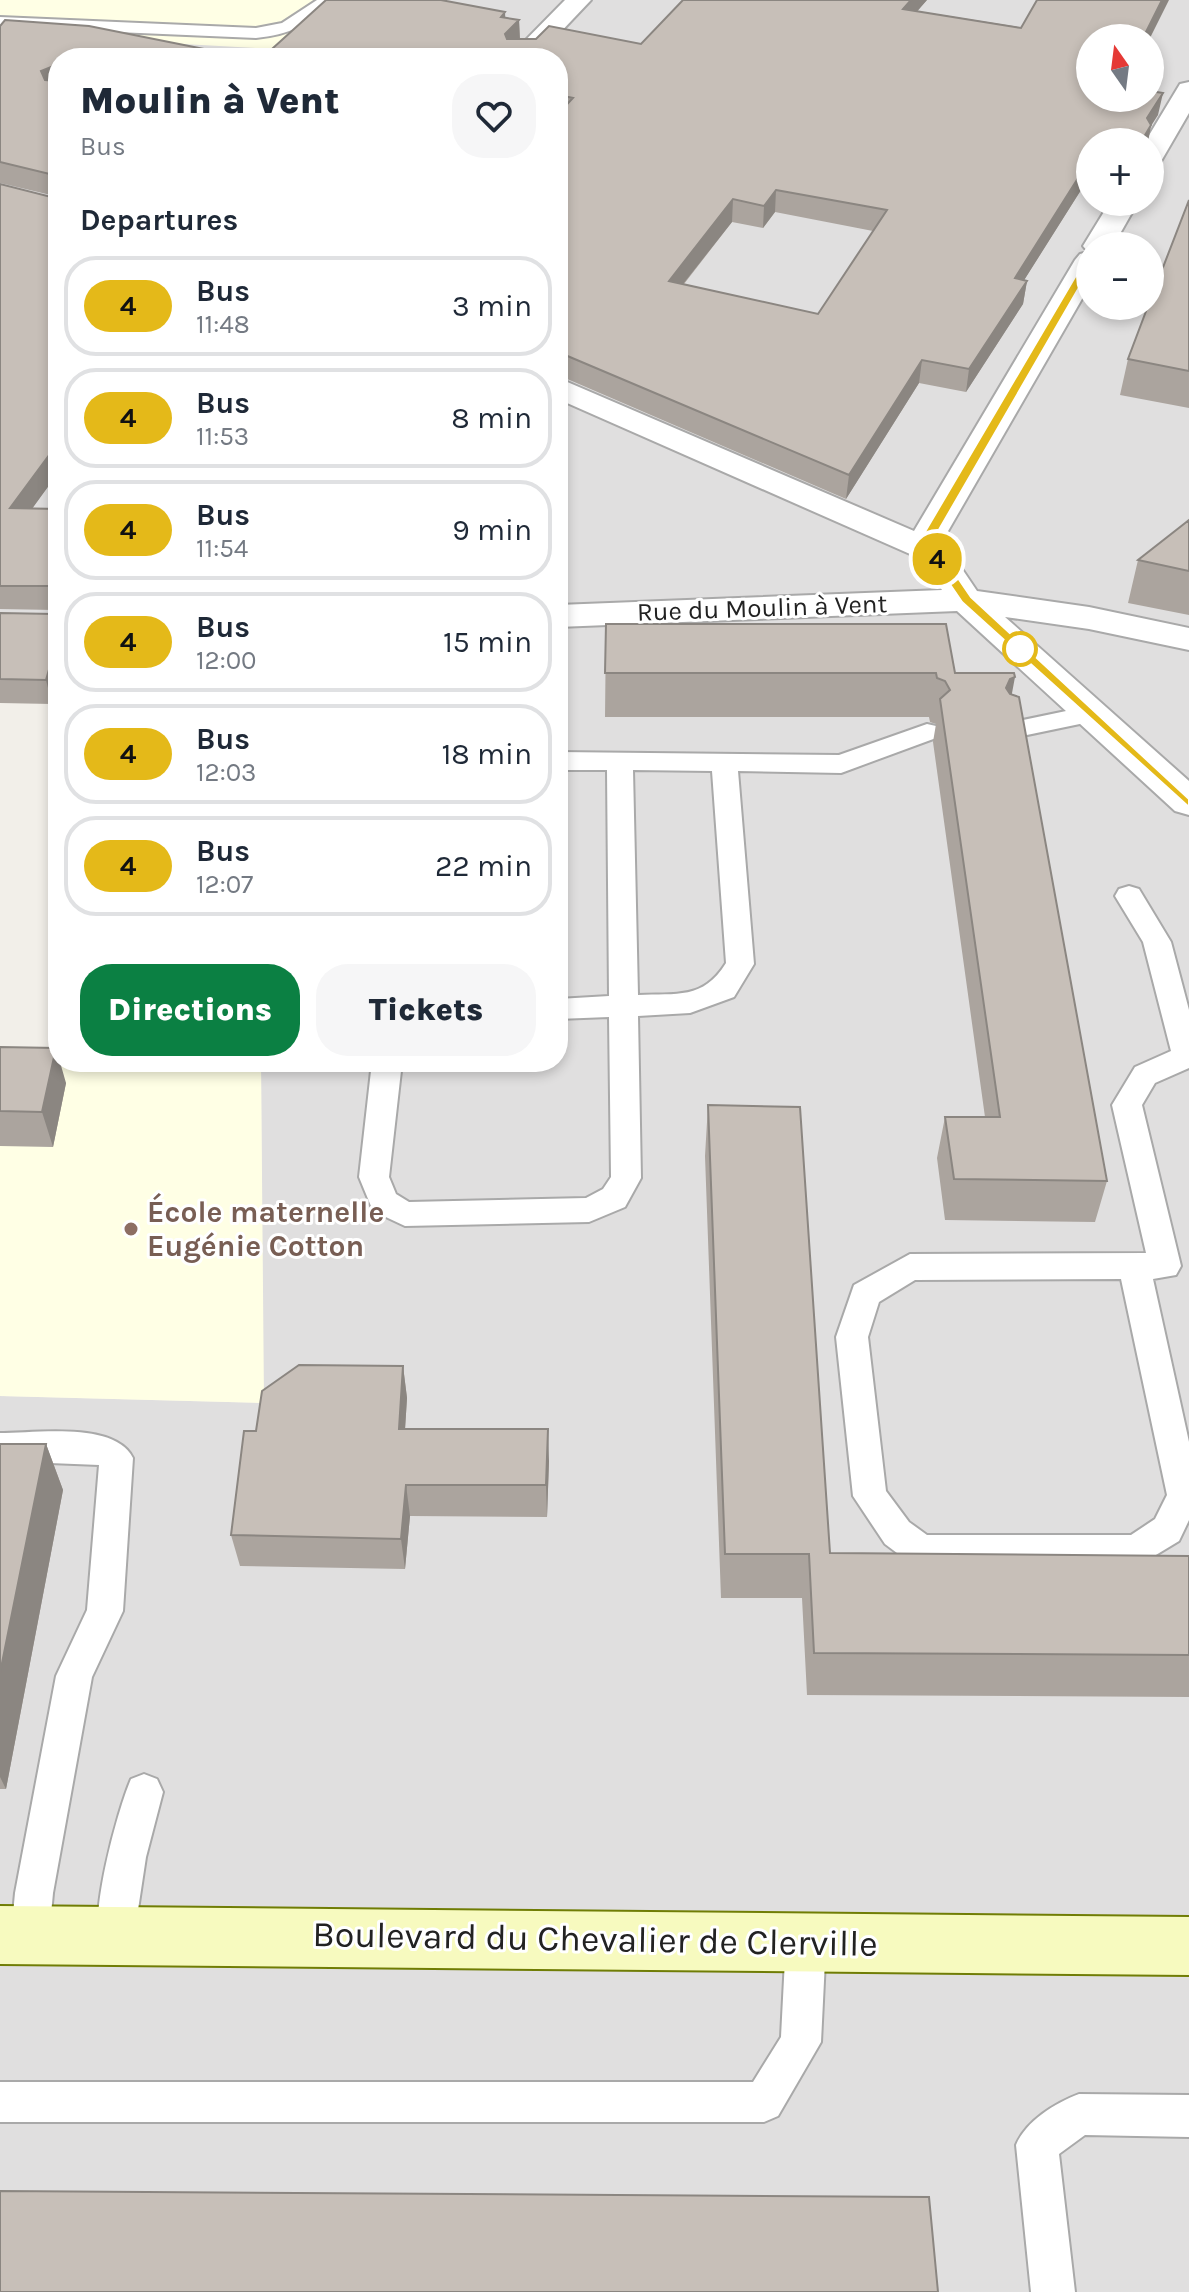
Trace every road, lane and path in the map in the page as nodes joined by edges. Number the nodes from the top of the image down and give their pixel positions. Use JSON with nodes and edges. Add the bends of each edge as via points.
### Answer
{"nodes":[{"id":1,"x":327,"y":0,"type":"edge"},
{"id":2,"x":579,"y":0,"type":"edge"},
{"id":3,"x":0,"y":22,"type":"edge"},
{"id":4,"x":531,"y":48,"type":"edge"},
{"id":5,"x":1189,"y":90,"type":"edge"},
{"id":6,"x":1164,"y":133,"type":"edge"},
{"id":7,"x":1076,"y":284,"type":"edge"},
{"id":8,"x":568,"y":391,"type":"edge"},
{"id":9,"x":922,"y":547,"type":"junction"},
{"id":10,"x":966,"y":600,"type":"junction"},
{"id":11,"x":568,"y":616,"type":"edge"},
{"id":12,"x":1189,"y":639,"type":"edge"},
{"id":13,"x":1090,"y":714,"type":"junction"},
{"id":14,"x":1013,"y":730,"type":"edge"},
{"id":15,"x":927,"y":732,"type":"dead end"},
{"id":16,"x":568,"y":761,"type":"edge"},
{"id":17,"x":620,"y":762,"type":"junction"},
{"id":18,"x":724,"y":762,"type":"junction"},
{"id":19,"x":1189,"y":802,"type":"edge"},
{"id":20,"x":1129,"y":896,"type":"dead end"},
{"id":21,"x":625,"y":1005,"type":"junction"},
{"id":22,"x":568,"y":1008,"type":"edge"},
{"id":23,"x":1188,"y":1056,"type":"edge"},
{"id":24,"x":386,"y":1072,"type":"edge"},
{"id":25,"x":1162,"y":1266,"type":"edge"},
{"id":26,"x":0,"y":1447,"type":"edge"},
{"id":27,"x":144,"y":1792,"type":"dead end"},
{"id":28,"x":15,"y":1935,"type":"edge"},
{"id":29,"x":115,"y":1936,"type":"junction"},
{"id":30,"x":806,"y":1940,"type":"junction"},
{"id":31,"x":1189,"y":1946,"type":"edge"},
{"id":32,"x":0,"y":2102,"type":"edge"},
{"id":33,"x":1189,"y":2116,"type":"edge"},
{"id":34,"x":1053,"y":2292,"type":"edge"}],
"edges":[{"from":1,"to":3,"type":"lane","via":[[300,24],[276,33]]},
{"from":2,"to":4,"type":"street"},
{"from":5,"to":6,"type":"street"},
{"from":7,"to":9,"type":"street"},
{"from":8,"to":9,"type":"street"},
{"from":9,"to":10,"type":"street","via":[[940,561]]},
{"from":10,"to":11,"type":"street","name":"Rue du Moulin à Vent"},
{"from":10,"to":12,"type":"street","name":"Rue du Moulin à Vent"},
{"from":10,"to":13,"type":"street"},
{"from":13,"to":14,"type":"lane"},
{"from":13,"to":19,"type":"street"},
{"from":15,"to":18,"type":"lane","via":[[841,764]]},
{"from":16,"to":17,"type":"lane"},
{"from":17,"to":18,"type":"lane"},
{"from":17,"to":21,"type":"lane"},
{"from":18,"to":21,"type":"lane","via":[[740,964],[724,990],[690,1003]]},
{"from":20,"to":23,"type":"lane","via":[[1157,942]]},
{"from":21,"to":22,"type":"lane"},
{"from":21,"to":24,"type":"lane","via":[[626,1178],[614,1198],[589,1210],[405,1214],[384,1202],[374,1177]]},
{"from":23,"to":25,"type":"lane","via":[[1145,1075],[1127,1105]]},
{"from":25,"to":25,"type":"lane","via":[[910,1267],[865,1294],[852,1337],[870,1496],[897,1533],[921,1551],[1136,1551],[1167,1530],[1184,1495]]},
{"from":26,"to":28,"type":"lane","via":[[100,1448],[116,1458],[105,1611],[74,1676],[34,1893]]},
{"from":27,"to":29,"type":"lane"},
{"from":28,"to":29,"type":"street","name":"Boulevard du Chevalier de Clerville"},
{"from":29,"to":30,"type":"street","name":"Boulevard du Chevalier de Clerville"},
{"from":30,"to":31,"type":"street","name":"Boulevard du Chevalier de Clerville"},
{"from":30,"to":32,"type":"lane","via":[[801,2042],[764,2102]]},
{"from":33,"to":34,"type":"lane","via":[[1079,2114],[1037,2145]]}]}
